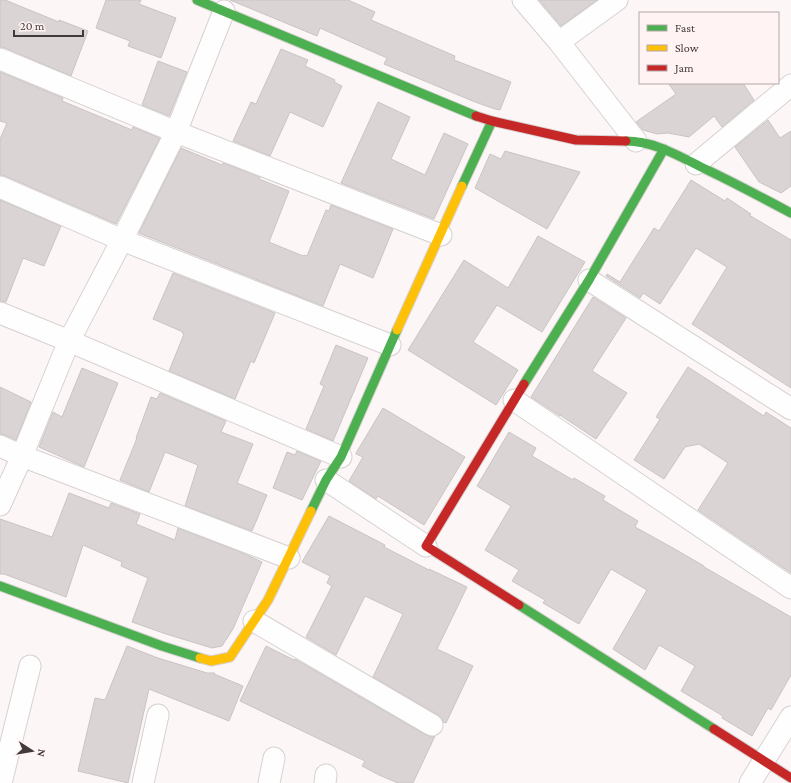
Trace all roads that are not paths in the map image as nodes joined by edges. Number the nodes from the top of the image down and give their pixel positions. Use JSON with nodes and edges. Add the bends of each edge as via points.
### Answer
{"nodes":[{"id":1,"x":197,"y":0,"type":"edge"},
{"id":2,"x":523,"y":0,"type":"edge"},
{"id":3,"x":617,"y":0,"type":"edge"},
{"id":4,"x":224,"y":11,"type":"junction"},
{"id":5,"x":559,"y":42,"type":"junction"},
{"id":6,"x":0,"y":59,"type":"edge"},
{"id":7,"x":791,"y":85,"type":"edge"},
{"id":8,"x":492,"y":122,"type":"junction"},
{"id":9,"x":176,"y":132,"type":"junction"},
{"id":10,"x":636,"y":140,"type":"junction"},
{"id":11,"x":664,"y":149,"type":"junction"},
{"id":12,"x":696,"y":164,"type":"junction"},
{"id":13,"x":0,"y":187,"type":"edge"},
{"id":14,"x":791,"y":213,"type":"edge"},
{"id":15,"x":441,"y":235,"type":"junction"},
{"id":16,"x":122,"y":240,"type":"junction"},
{"id":17,"x":589,"y":280,"type":"junction"},
{"id":18,"x":0,"y":314,"type":"edge"},
{"id":19,"x":69,"y":341,"type":"junction"},
{"id":20,"x":390,"y":345,"type":"junction"},
{"id":21,"x":514,"y":400,"type":"junction"},
{"id":22,"x":791,"y":409,"type":"edge"},
{"id":23,"x":0,"y":446,"type":"edge"},
{"id":24,"x":22,"y":456,"type":"junction"},
{"id":25,"x":341,"y":457,"type":"junction"},
{"id":26,"x":326,"y":480,"type":"junction"},
{"id":27,"x":0,"y":505,"type":"edge"},
{"id":28,"x":426,"y":546,"type":"junction"},
{"id":29,"x":289,"y":558,"type":"junction"},
{"id":30,"x":0,"y":586,"type":"edge"},
{"id":31,"x":791,"y":588,"type":"edge"},
{"id":32,"x":254,"y":621,"type":"junction"},
{"id":33,"x":30,"y":666,"type":"dead end"},
{"id":34,"x":158,"y":715,"type":"dead end"},
{"id":35,"x":791,"y":717,"type":"edge"},
{"id":36,"x":432,"y":725,"type":"dead end"},
{"id":37,"x":274,"y":758,"type":"dead end"},
{"id":38,"x":764,"y":760,"type":"junction"},
{"id":39,"x":791,"y":778,"type":"edge"},
{"id":40,"x":2,"y":783,"type":"edge"},
{"id":41,"x":143,"y":783,"type":"edge"},
{"id":42,"x":270,"y":783,"type":"edge"},
{"id":43,"x":750,"y":783,"type":"edge"}],
"edges":[{"from":1,"to":4,"type":"street"},
{"from":2,"to":5,"type":"street"},
{"from":3,"to":5,"type":"street"},
{"from":4,"to":8,"type":"street"},
{"from":4,"to":9,"type":"street"},
{"from":5,"to":10,"type":"street"},
{"from":6,"to":9,"type":"street"},
{"from":7,"to":12,"type":"street"},
{"from":8,"to":10,"type":"street","via":[[576,140]]},
{"from":8,"to":15,"type":"street"},
{"from":9,"to":15,"type":"street"},
{"from":9,"to":16,"type":"street"},
{"from":10,"to":11,"type":"street"},
{"from":11,"to":12,"type":"street"},
{"from":11,"to":17,"type":"street"},
{"from":12,"to":14,"type":"street"},
{"from":13,"to":16,"type":"street"},
{"from":15,"to":20,"type":"street"},
{"from":16,"to":19,"type":"street"},
{"from":16,"to":20,"type":"street"},
{"from":17,"to":21,"type":"street"},
{"from":17,"to":22,"type":"street"},
{"from":18,"to":19,"type":"street"},
{"from":19,"to":24,"type":"street"},
{"from":19,"to":25,"type":"street"},
{"from":20,"to":25,"type":"street"},
{"from":21,"to":28,"type":"street"},
{"from":21,"to":31,"type":"street"},
{"from":23,"to":24,"type":"street"},
{"from":24,"to":27,"type":"street"},
{"from":24,"to":29,"type":"street"},
{"from":25,"to":26,"type":"street"},
{"from":26,"to":28,"type":"street"},
{"from":26,"to":29,"type":"street"},
{"from":28,"to":38,"type":"street"},
{"from":29,"to":32,"type":"street","via":[[268,600]]},
{"from":30,"to":32,"type":"street","via":[[162,646],[211,661],[230,657]]},
{"from":32,"to":36,"type":"street"},
{"from":33,"to":40,"type":"street"},
{"from":34,"to":41,"type":"street"},
{"from":35,"to":38,"type":"street"},
{"from":37,"to":42,"type":"street"},
{"from":38,"to":39,"type":"street"},
{"from":38,"to":43,"type":"street"}]}
